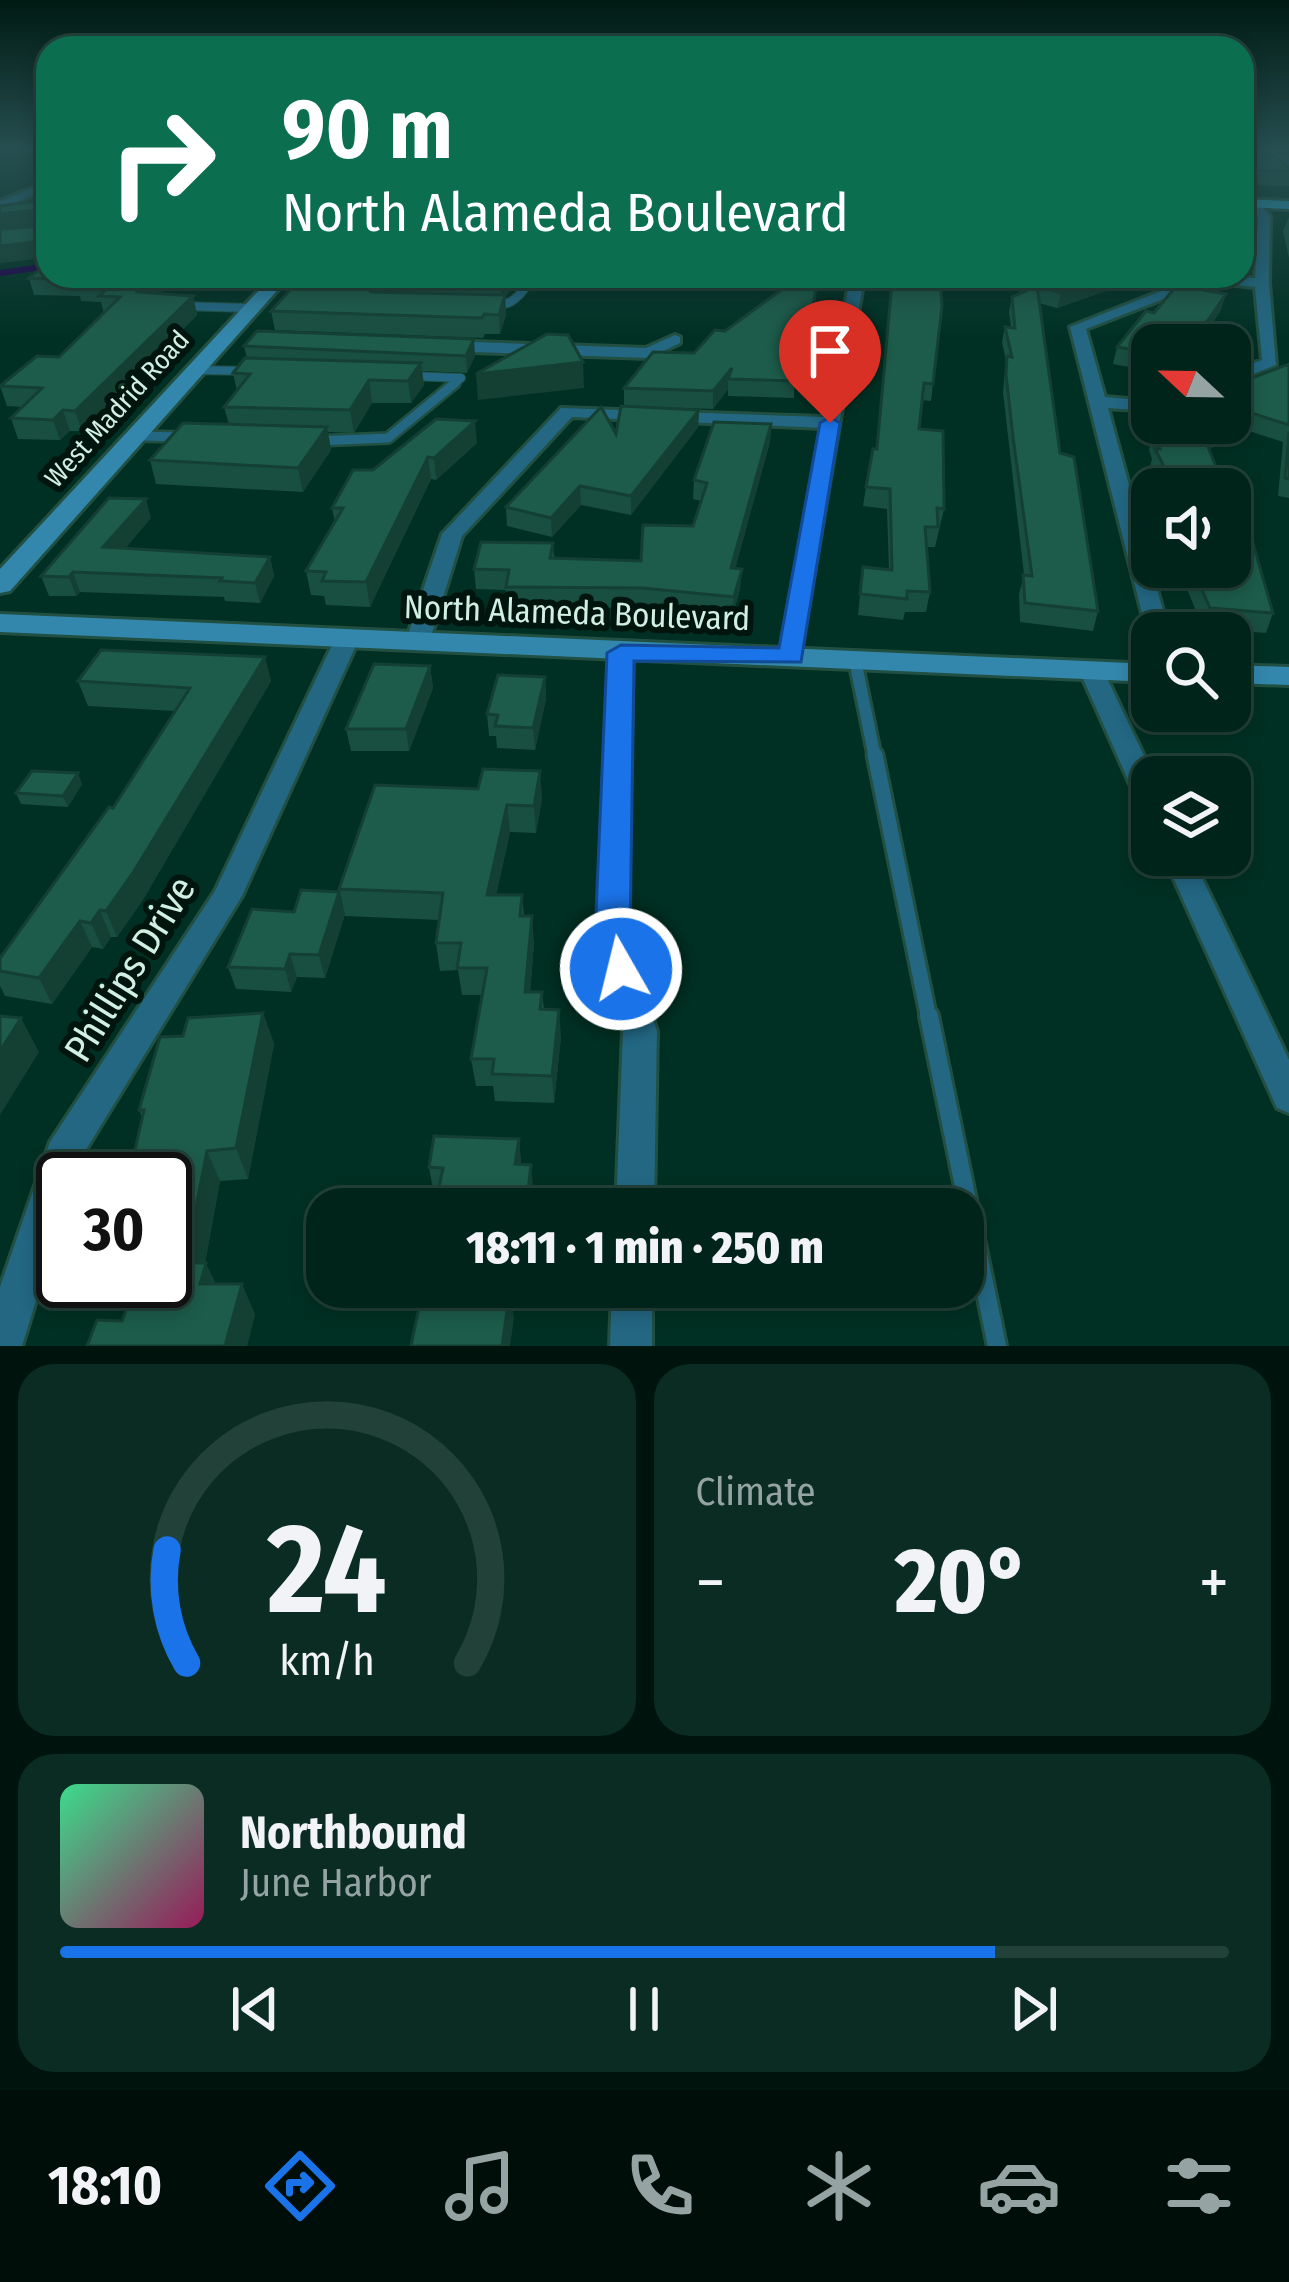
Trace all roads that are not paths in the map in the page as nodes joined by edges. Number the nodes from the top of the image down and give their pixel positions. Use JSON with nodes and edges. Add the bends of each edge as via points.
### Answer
{"nodes":[{"id":1,"x":16,"y":212,"type":"edge"},
{"id":2,"x":1260,"y":212,"type":"edge"},
{"id":3,"x":0,"y":214,"type":"edge"},
{"id":4,"x":1254,"y":283,"type":"edge"},
{"id":5,"x":1262,"y":284,"type":"junction"},
{"id":6,"x":270,"y":288,"type":"edge"},
{"id":7,"x":524,"y":288,"type":"edge"},
{"id":8,"x":1179,"y":288,"type":"edge"},
{"id":9,"x":854,"y":290,"type":"dead end"},
{"id":10,"x":209,"y":292,"type":"dead end"},
{"id":11,"x":174,"y":306,"type":"edge"},
{"id":12,"x":196,"y":306,"type":"junction"},
{"id":13,"x":482,"y":306,"type":"edge"},
{"id":14,"x":250,"y":308,"type":"junction"},
{"id":15,"x":675,"y":340,"type":"dead end"},
{"id":16,"x":434,"y":345,"type":"edge"},
{"id":17,"x":192,"y":370,"type":"junction"},
{"id":18,"x":1251,"y":370,"type":"edge"},
{"id":19,"x":260,"y":371,"type":"edge"},
{"id":20,"x":396,"y":375,"type":"edge"},
{"id":21,"x":1099,"y":402,"type":"junction"},
{"id":22,"x":1131,"y":404,"type":"edge"},
{"id":23,"x":830,"y":423,"type":"junction"},
{"id":24,"x":133,"y":436,"type":"junction"},
{"id":25,"x":202,"y":438,"type":"edge"},
{"id":26,"x":295,"y":440,"type":"edge"},
{"id":27,"x":0,"y":585,"type":"edge"},
{"id":28,"x":1153,"y":612,"type":"edge"},
{"id":29,"x":0,"y":623,"type":"edge"},
{"id":30,"x":346,"y":641,"type":"junction"},
{"id":31,"x":417,"y":643,"type":"junction"},
{"id":32,"x":621,"y":653,"type":"junction"},
{"id":33,"x":791,"y":657,"type":"junction"},
{"id":34,"x":855,"y":660,"type":"junction"},
{"id":35,"x":1092,"y":672,"type":"junction"},
{"id":36,"x":1131,"y":673,"type":"edge"},
{"id":37,"x":1251,"y":675,"type":"edge"},
{"id":38,"x":1289,"y":676,"type":"edge"},
{"id":39,"x":1131,"y":756,"type":"edge"},
{"id":40,"x":1187,"y":876,"type":"edge"},
{"id":41,"x":1289,"y":1097,"type":"edge"},
{"id":42,"x":635,"y":1188,"type":"edge"},
{"id":43,"x":632,"y":1308,"type":"edge"},
{"id":44,"x":1,"y":1346,"type":"edge"},
{"id":45,"x":631,"y":1346,"type":"edge"},
{"id":46,"x":997,"y":1346,"type":"edge"}],
"edges":[{"from":1,"to":3,"type":"lane"},
{"from":2,"to":5,"type":"street"},
{"from":4,"to":5,"type":"street"},
{"from":5,"to":18,"type":"street","via":[[1270,362]]},
{"from":6,"to":14,"type":"street","name":"West Madrid Road"},
{"from":7,"to":13,"type":"lane","via":[[504,307]]},
{"from":8,"to":21,"type":"street","via":[[1078,326]]},
{"from":9,"to":23,"type":"street"},
{"from":10,"to":12,"type":"lane"},
{"from":11,"to":12,"type":"lane"},
{"from":12,"to":14,"type":"lane"},
{"from":14,"to":17,"type":"street","name":"West Madrid Road","via":[[232,339]]},
{"from":15,"to":16,"type":"street","via":[[649,352]]},
{"from":17,"to":19,"type":"lane"},
{"from":17,"to":24,"type":"street","name":"West Madrid Road"},
{"from":20,"to":26,"type":"lane","via":[[461,378],[388,438]]},
{"from":21,"to":22,"type":"street"},
{"from":21,"to":28,"type":"street"},
{"from":23,"to":31,"type":"street","via":[[567,412],[452,534]]},
{"from":23,"to":33,"type":"street"},
{"from":24,"to":25,"type":"lane"},
{"from":24,"to":27,"type":"street","name":"West Madrid Road"},
{"from":29,"to":30,"type":"street","name":"North Alameda Boulevard"},
{"from":30,"to":31,"type":"street","name":"North Alameda Boulevard"},
{"from":30,"to":44,"type":"street","name":"Phillips Drive","via":[[227,896],[63,1154]]},
{"from":31,"to":32,"type":"street","name":"North Alameda Boulevard"},
{"from":32,"to":33,"type":"street","name":"North Alameda Boulevard"},
{"from":32,"to":42,"type":"street","via":[[612,938],[640,1031]]},
{"from":33,"to":34,"type":"street","name":"North Alameda Boulevard"},
{"from":34,"to":35,"type":"street","name":"North Alameda Boulevard"},
{"from":34,"to":46,"type":"lane"},
{"from":35,"to":36,"type":"street","name":"North Alameda Boulevard"},
{"from":35,"to":39,"type":"street"},
{"from":37,"to":38,"type":"street"},
{"from":40,"to":41,"type":"street"},
{"from":43,"to":45,"type":"street"}]}
